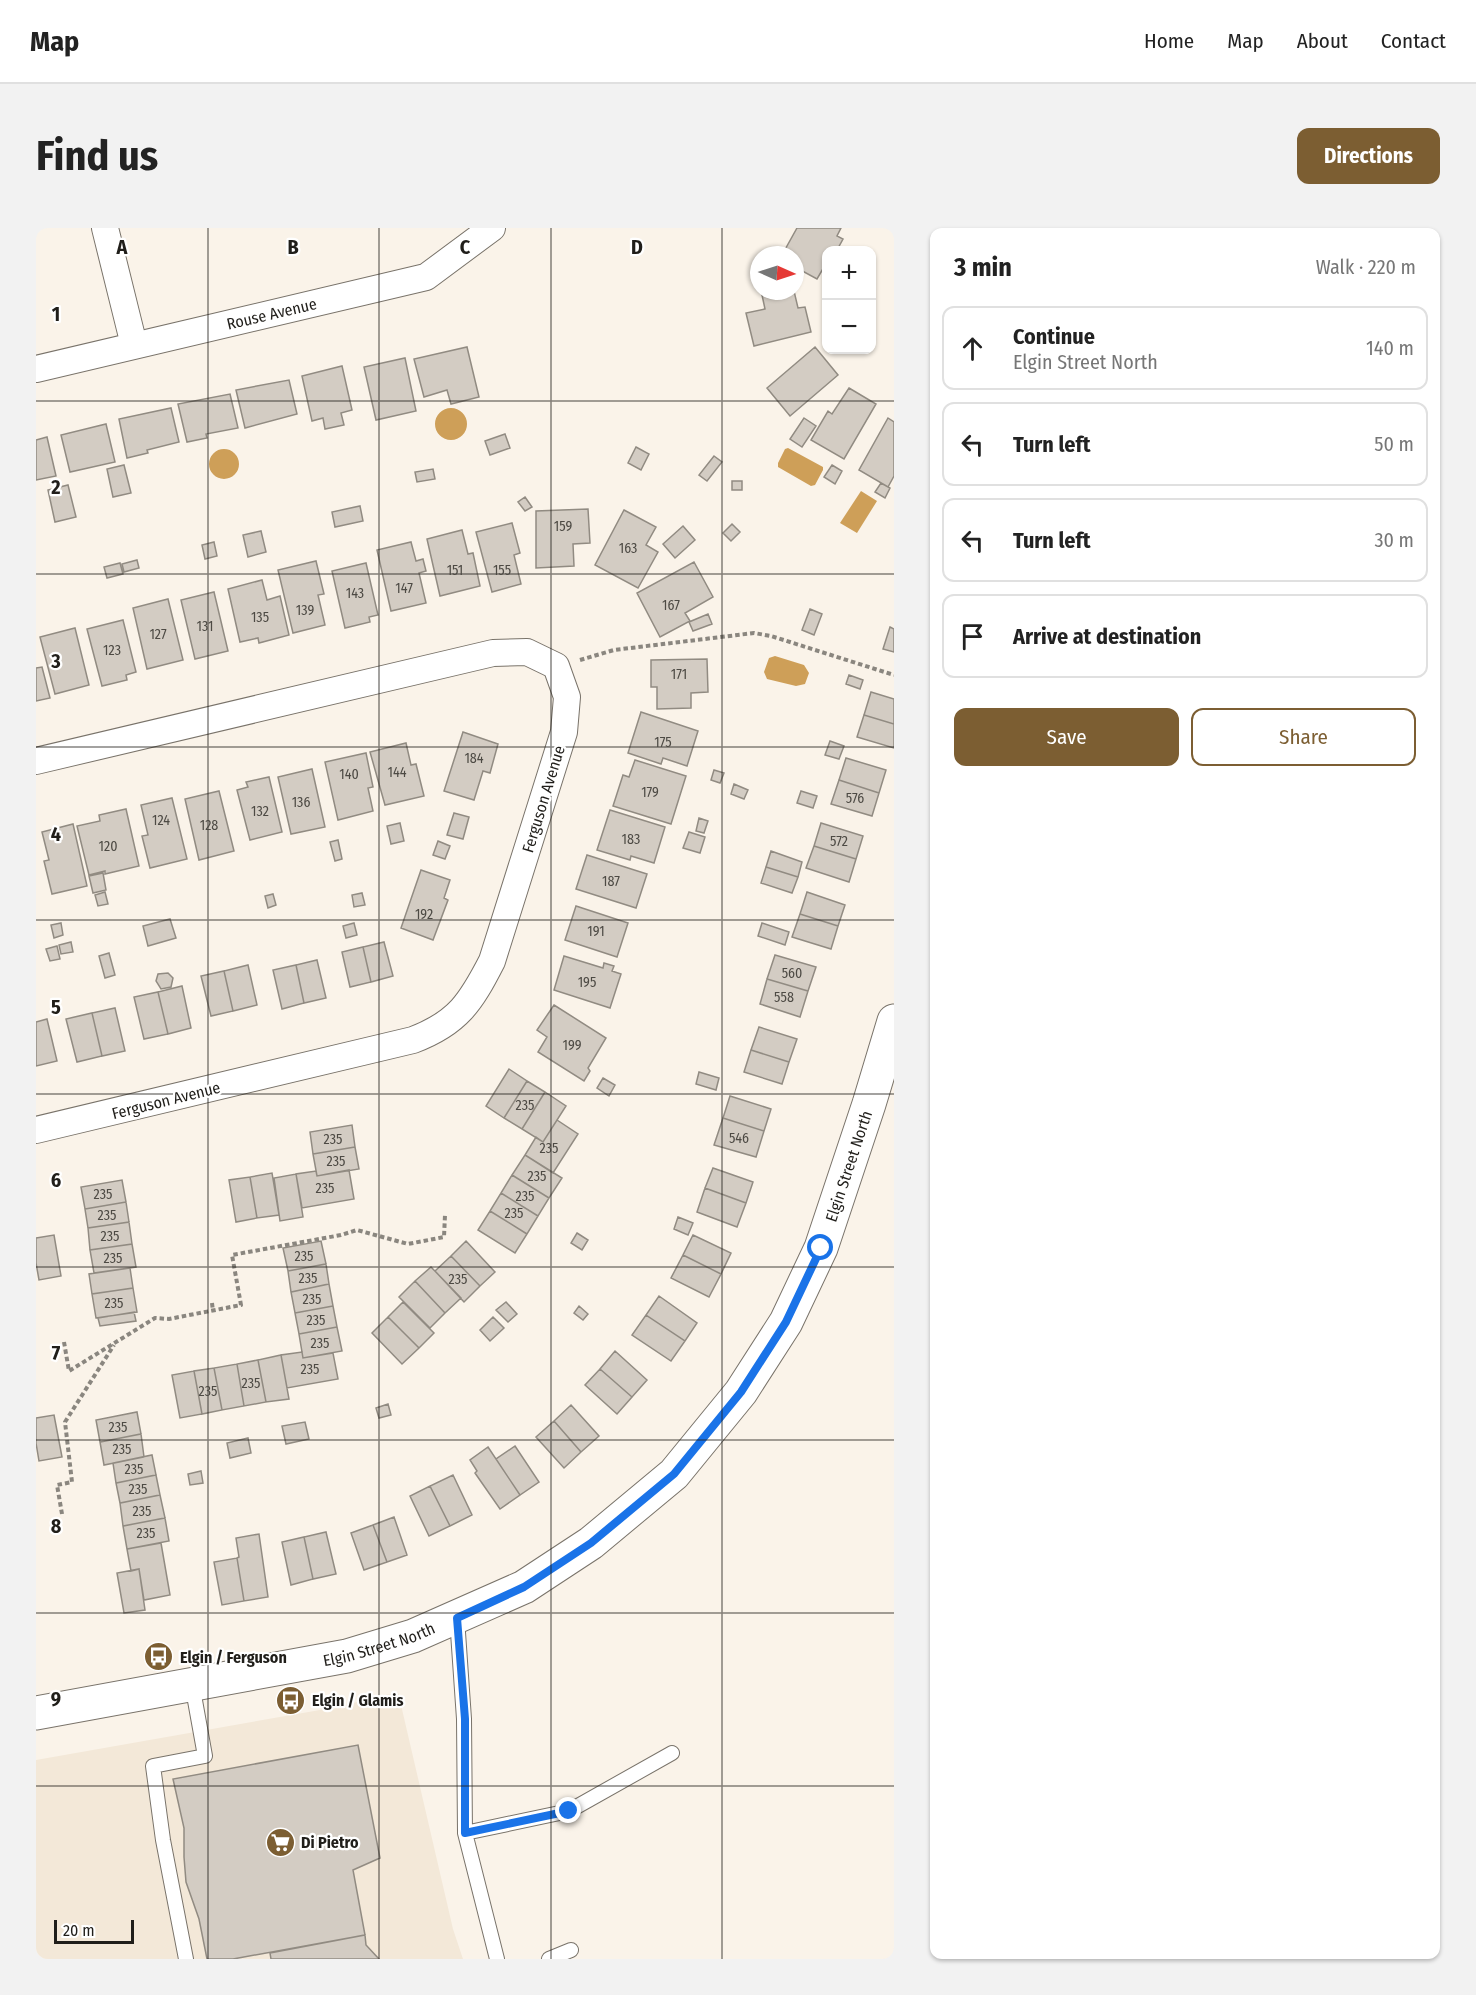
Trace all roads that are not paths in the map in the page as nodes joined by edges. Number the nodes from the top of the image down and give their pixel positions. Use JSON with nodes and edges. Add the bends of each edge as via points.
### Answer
{"nodes":[{"id":1,"x":105,"y":228,"type":"edge"},
{"id":2,"x":492,"y":228,"type":"edge"},
{"id":3,"x":134,"y":345,"type":"junction"},
{"id":4,"x":36,"y":369,"type":"edge"},
{"id":5,"x":36,"y":761,"type":"edge"},
{"id":6,"x":894,"y":1021,"type":"edge"},
{"id":7,"x":36,"y":1130,"type":"edge"},
{"id":8,"x":457,"y":1618,"type":"junction"},
{"id":9,"x":192,"y":1684,"type":"junction"},
{"id":10,"x":36,"y":1713,"type":"edge"},
{"id":11,"x":672,"y":1753,"type":"dead end"},
{"id":12,"x":465,"y":1833,"type":"junction"},
{"id":13,"x":571,"y":1950,"type":"dead end"},
{"id":14,"x":186,"y":1959,"type":"edge"},
{"id":15,"x":497,"y":1959,"type":"edge"},
{"id":16,"x":549,"y":1959,"type":"edge"}],
"edges":[{"from":1,"to":3,"type":"street"},
{"from":2,"to":3,"type":"street","name":"Rouse Avenue","via":[[426,277]]},
{"from":3,"to":4,"type":"street","name":"Rouse Avenue"},
{"from":5,"to":7,"type":"street","name":"Ferguson Avenue","via":[[493,653],[527,652],[556,666],[567,697],[564,732],[492,961],[475,995],[453,1018],[434,1032],[413,1040]]},
{"from":6,"to":8,"type":"street","name":"Elgin Street North","via":[[821,1248],[786,1322],[741,1392],[674,1474],[591,1543],[524,1587]]},
{"from":8,"to":9,"type":"street","name":"Elgin Street North","via":[[347,1656]]},
{"from":8,"to":12,"type":"lane","via":[[465,1719]]},
{"from":9,"to":10,"type":"street","name":"Elgin Street North"},
{"from":9,"to":14,"type":"lane","via":[[205,1756],[153,1766]]},
{"from":11,"to":12,"type":"lane","via":[[569,1811]]},
{"from":12,"to":15,"type":"lane"},
{"from":13,"to":16,"type":"lane"}]}
